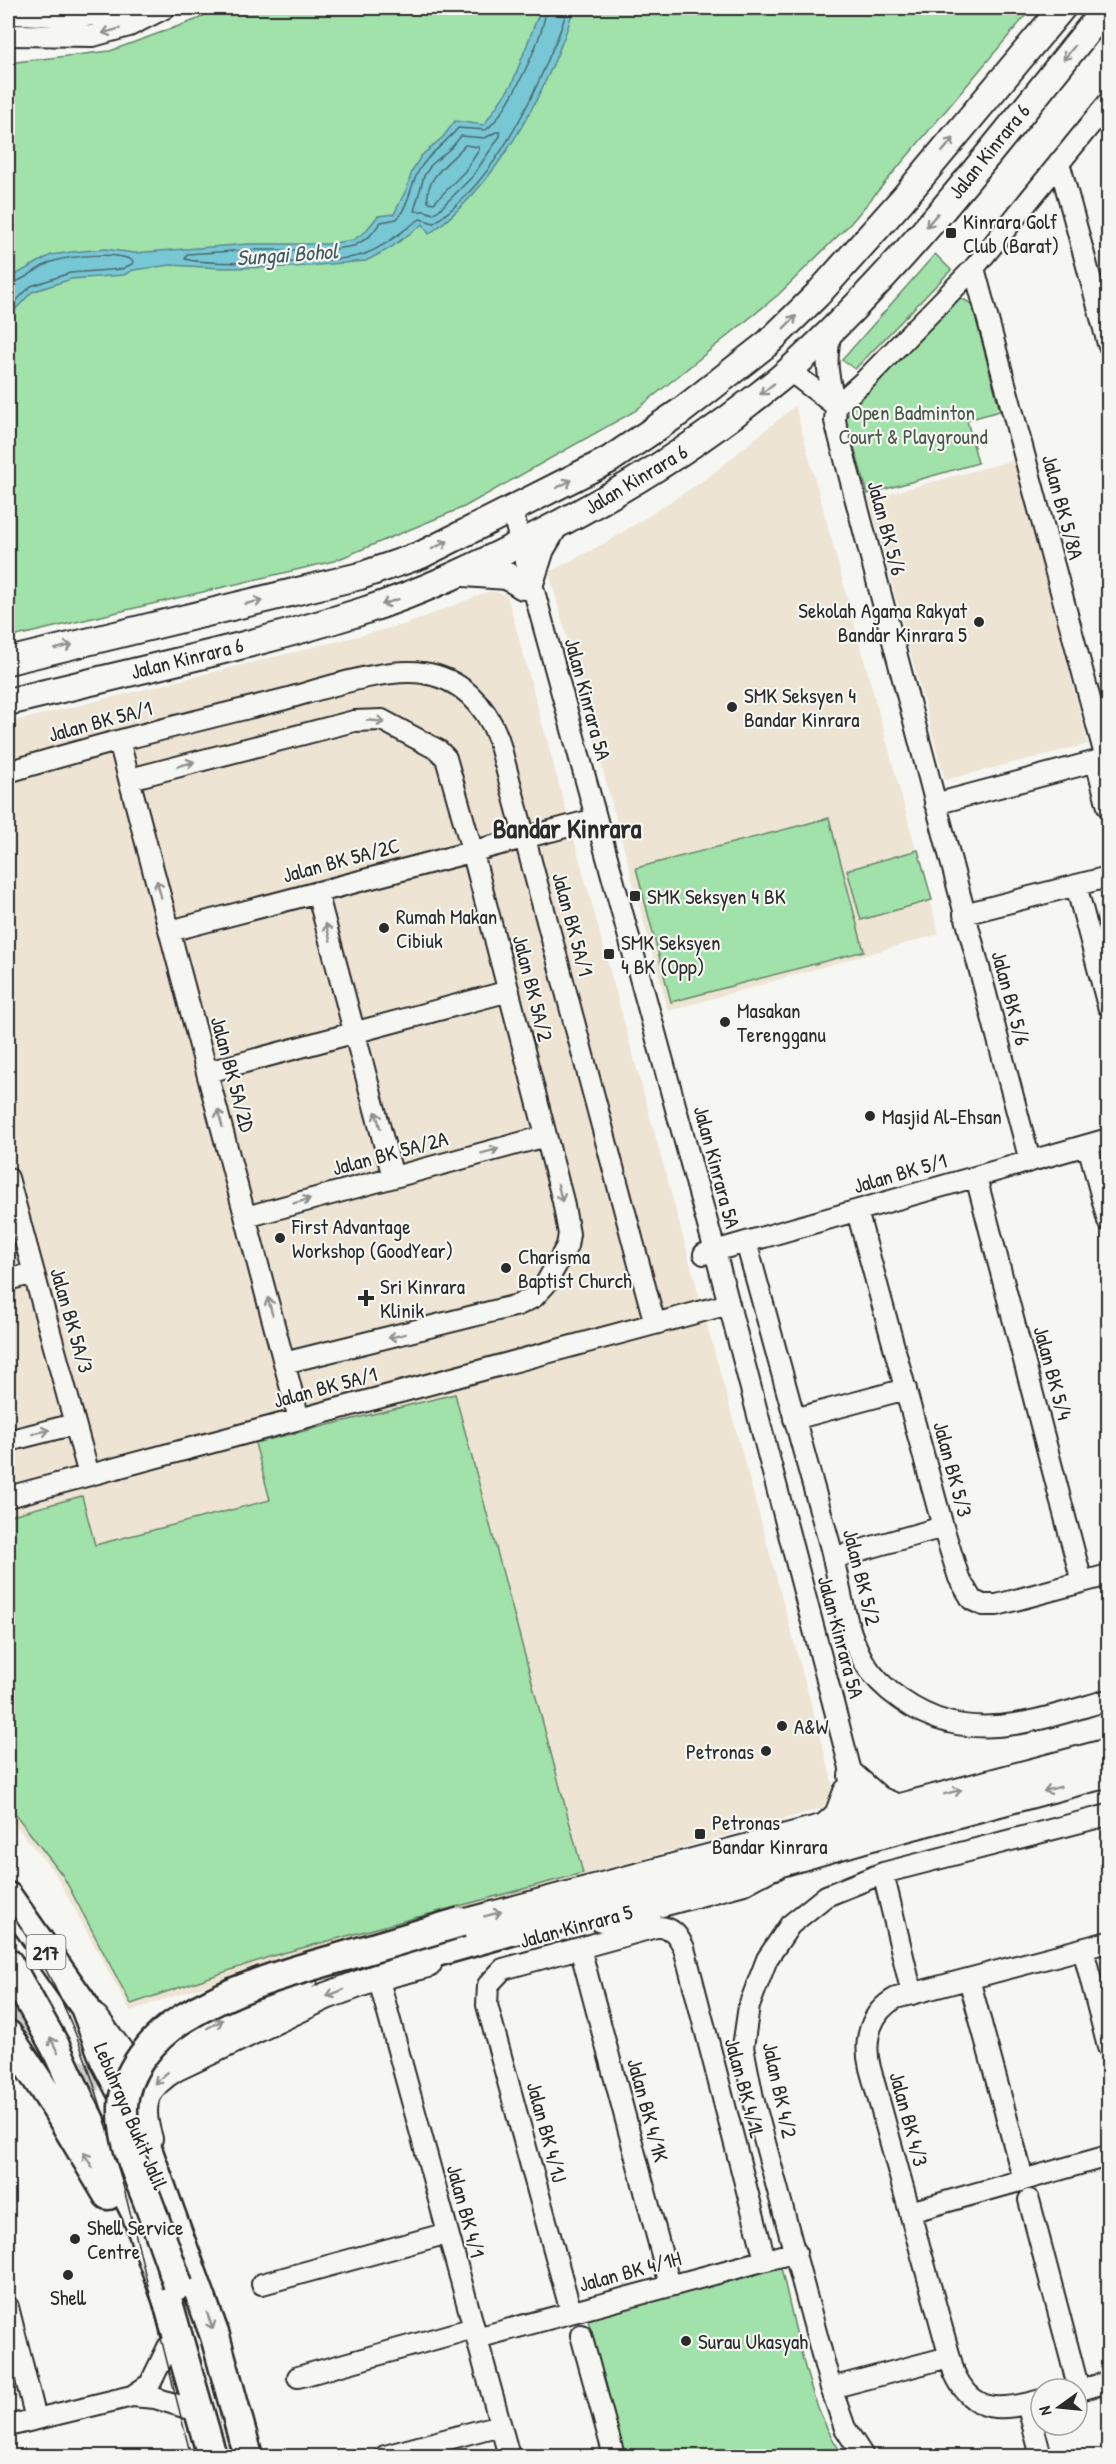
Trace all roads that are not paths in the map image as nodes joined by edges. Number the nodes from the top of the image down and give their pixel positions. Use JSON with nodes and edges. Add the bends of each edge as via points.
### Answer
{"nodes":[{"id":1,"x":124,"y":8,"type":"edge"},
{"id":2,"x":165,"y":8,"type":"edge"},
{"id":3,"x":1062,"y":8,"type":"edge"},
{"id":4,"x":1106,"y":8,"type":"edge"},
{"id":5,"x":8,"y":14,"type":"edge"},
{"id":6,"x":8,"y":35,"type":"edge"},
{"id":7,"x":1108,"y":103,"type":"edge"},
{"id":8,"x":1059,"y":162,"type":"junction"},
{"id":9,"x":974,"y":268,"type":"junction"},
{"id":10,"x":831,"y":331,"type":"junction"},
{"id":11,"x":1108,"y":344,"type":"edge"},
{"id":12,"x":790,"y":371,"type":"junction"},
{"id":13,"x":836,"y":406,"type":"junction"},
{"id":14,"x":508,"y":513,"type":"junction"},
{"id":15,"x":554,"y":526,"type":"junction"},
{"id":16,"x":517,"y":546,"type":"junction"},
{"id":17,"x":464,"y":573,"type":"junction"},
{"id":18,"x":527,"y":583,"type":"junction"},
{"id":19,"x":8,"y":661,"type":"edge"},
{"id":20,"x":8,"y":702,"type":"edge"},
{"id":21,"x":119,"y":741,"type":"junction"},
{"id":22,"x":1104,"y":759,"type":"edge"},
{"id":23,"x":8,"y":772,"type":"edge"},
{"id":24,"x":130,"y":779,"type":"junction"},
{"id":25,"x":935,"y":804,"type":"junction"},
{"id":26,"x":1108,"y":807,"type":"edge"},
{"id":27,"x":591,"y":820,"type":"junction"},
{"id":28,"x":525,"y":838,"type":"junction"},
{"id":29,"x":472,"y":850,"type":"junction"},
{"id":30,"x":1108,"y":877,"type":"edge"},
{"id":31,"x":1076,"y":885,"type":"junction"},
{"id":32,"x":317,"y":891,"type":"junction"},
{"id":33,"x":964,"y":914,"type":"junction"},
{"id":34,"x":170,"y":931,"type":"junction"},
{"id":35,"x":509,"y":992,"type":"junction"},
{"id":36,"x":1108,"y":1006,"type":"edge"},
{"id":37,"x":354,"y":1033,"type":"junction"},
{"id":38,"x":208,"y":1072,"type":"junction"},
{"id":39,"x":546,"y":1136,"type":"junction"},
{"id":40,"x":1108,"y":1139,"type":"edge"},
{"id":41,"x":1088,"y":1145,"type":"junction"},
{"id":42,"x":1030,"y":1161,"type":"junction"},
{"id":43,"x":393,"y":1177,"type":"junction"},
{"id":44,"x":976,"y":1177,"type":"junction"},
{"id":45,"x":8,"y":1178,"type":"edge"},
{"id":46,"x":857,"y":1210,"type":"junction"},
{"id":47,"x":246,"y":1216,"type":"junction"},
{"id":48,"x":1108,"y":1221,"type":"edge"},
{"id":49,"x":746,"y":1242,"type":"junction"},
{"id":50,"x":709,"y":1253,"type":"junction"},
{"id":51,"x":34,"y":1273,"type":"junction"},
{"id":52,"x":8,"y":1280,"type":"edge"},
{"id":53,"x":723,"y":1306,"type":"junction"},
{"id":54,"x":655,"y":1324,"type":"junction"},
{"id":55,"x":284,"y":1363,"type":"junction"},
{"id":56,"x":906,"y":1389,"type":"junction"},
{"id":57,"x":299,"y":1419,"type":"junction"},
{"id":58,"x":794,"y":1419,"type":"junction"},
{"id":59,"x":75,"y":1424,"type":"junction"},
{"id":60,"x":8,"y":1441,"type":"edge"},
{"id":61,"x":89,"y":1475,"type":"junction"},
{"id":62,"x":8,"y":1497,"type":"edge"},
{"id":63,"x":944,"y":1527,"type":"junction"},
{"id":64,"x":833,"y":1558,"type":"junction"},
{"id":65,"x":1108,"y":1575,"type":"edge"},
{"id":66,"x":1082,"y":1582,"type":"junction"},
{"id":67,"x":1108,"y":1700,"type":"edge"},
{"id":68,"x":1108,"y":1752,"type":"edge"},
{"id":69,"x":1108,"y":1774,"type":"edge"},
{"id":70,"x":850,"y":1784,"type":"junction"},
{"id":71,"x":896,"y":1807,"type":"junction"},
{"id":72,"x":1108,"y":1815,"type":"edge"},
{"id":73,"x":827,"y":1825,"type":"junction"},
{"id":74,"x":861,"y":1828,"type":"junction"},
{"id":75,"x":774,"y":1865,"type":"joint"},
{"id":76,"x":883,"y":1873,"type":"junction"},
{"id":77,"x":8,"y":1897,"type":"edge"},
{"id":78,"x":462,"y":1922,"type":"junction"},
{"id":79,"x":1108,"y":1942,"type":"edge"},
{"id":80,"x":580,"y":1948,"type":"junction"},
{"id":81,"x":1083,"y":1949,"type":"junction"},
{"id":82,"x":8,"y":1963,"type":"edge"},
{"id":83,"x":389,"y":1970,"type":"junction"},
{"id":84,"x":969,"y":1979,"type":"junction"},
{"id":85,"x":912,"y":1994,"type":"junction"},
{"id":86,"x":85,"y":2007,"type":"junction"},
{"id":87,"x":11,"y":2014,"type":"edge"},
{"id":88,"x":1108,"y":2047,"type":"edge"},
{"id":89,"x":1108,"y":2156,"type":"edge"},
{"id":90,"x":1020,"y":2167,"type":"dead end"},
{"id":91,"x":159,"y":2180,"type":"junction"},
{"id":92,"x":1029,"y":2200,"type":"dead end"},
{"id":93,"x":910,"y":2212,"type":"junction"},
{"id":94,"x":448,"y":2233,"type":"junction"},
{"id":95,"x":796,"y":2252,"type":"junction"},
{"id":96,"x":765,"y":2260,"type":"junction"},
{"id":97,"x":262,"y":2284,"type":"dead end"},
{"id":98,"x":670,"y":2285,"type":"junction"},
{"id":99,"x":8,"y":2307,"type":"edge"},
{"id":100,"x":571,"y":2312,"type":"junction"},
{"id":101,"x":475,"y":2333,"type":"junction"},
{"id":102,"x":581,"y":2335,"type":"dead end"},
{"id":103,"x":168,"y":2347,"type":"junction"},
{"id":104,"x":950,"y":2357,"type":"junction"},
{"id":105,"x":298,"y":2377,"type":"dead end"},
{"id":106,"x":1075,"y":2377,"type":"edge"},
{"id":107,"x":1108,"y":2382,"type":"edge"},
{"id":108,"x":1089,"y":2387,"type":"edge"},
{"id":109,"x":831,"y":2388,"type":"junction"},
{"id":110,"x":132,"y":2396,"type":"junction"},
{"id":111,"x":1029,"y":2403,"type":"edge"},
{"id":112,"x":188,"y":2408,"type":"junction"},
{"id":113,"x":36,"y":2419,"type":"junction"},
{"id":114,"x":500,"y":2425,"type":"junction"},
{"id":115,"x":8,"y":2426,"type":"edge"},
{"id":116,"x":1038,"y":2437,"type":"edge"},
{"id":117,"x":203,"y":2457,"type":"edge"},
{"id":118,"x":213,"y":2457,"type":"edge"},
{"id":119,"x":248,"y":2457,"type":"edge"},
{"id":120,"x":385,"y":2457,"type":"edge"},
{"id":121,"x":509,"y":2457,"type":"edge"},
{"id":122,"x":614,"y":2457,"type":"edge"},
{"id":123,"x":862,"y":2457,"type":"edge"},
{"id":124,"x":1041,"y":2457,"type":"edge"}],
"edges":[{"from":1,"to":5,"type":"street","via":[[79,18]]},
{"from":2,"to":6,"type":"street","one_way":true,"via":[[129,26],[93,36]]},
{"from":14,"to":3,"type":"main road","name":"Jalan Kinrara 6","one_way":true,"via":[[649,435],[768,343],[902,200]]},
{"from":4,"to":10,"type":"main road","name":"Jalan Kinrara 6","one_way":true,"via":[[914,241]]},
{"from":7,"to":8,"type":"street"},
{"from":8,"to":9,"type":"street"},
{"from":8,"to":11,"type":"street"},
{"from":9,"to":13,"type":"street"},
{"from":9,"to":22,"type":"street","name":"Jalan BK 5/8A"},
{"from":10,"to":12,"type":"main road","name":"Jalan Kinrara 6"},
{"from":10,"to":13,"type":"street","name":"Jalan BK 5/6","via":[[827,372]]},
{"from":12,"to":13,"type":"street"},
{"from":12,"to":15,"type":"main road","name":"Jalan Kinrara 6","one_way":true,"via":[[662,466]]},
{"from":13,"to":25,"type":"street","name":"Jalan BK 5/6","via":[[835,421]]},
{"from":14,"to":16,"type":"street","name":"Jalan Kinrara 5A"},
{"from":19,"to":14,"type":"main road","name":"Jalan Kinrara 6","one_way":true,"via":[[360,576],[421,555]]},
{"from":15,"to":16,"type":"main road","name":"Jalan Kinrara 6"},
{"from":15,"to":18,"type":"main road"},
{"from":16,"to":17,"type":"main road","name":"Jalan Kinrara 6"},
{"from":16,"to":18,"type":"street","name":"Jalan Kinrara 5A"},
{"from":17,"to":18,"type":"main road","via":[[507,576]]},
{"from":17,"to":20,"type":"main road","name":"Jalan Kinrara 6","one_way":true,"via":[[357,613]]},
{"from":18,"to":27,"type":"street","name":"Jalan Kinrara 5A"},
{"from":21,"to":23,"type":"street","name":"Jalan BK 5A/1"},
{"from":21,"to":24,"type":"street","name":"Jalan BK 5A/2D"},
{"from":21,"to":28,"type":"street","name":"Jalan BK 5A/1","via":[[366,678],[408,671],[424,673],[457,685],[482,706],[492,722]]},
{"from":22,"to":25,"type":"street"},
{"from":22,"to":26,"type":"street","name":"Jalan BK 5/8A"},
{"from":24,"to":29,"type":"street","name":"Jalan BK 5A/2","one_way":true,"via":[[354,721],[382,720],[446,758]]},
{"from":34,"to":24,"type":"street","name":"Jalan BK 5A/2D","one_way":true},
{"from":25,"to":33,"type":"street","name":"Jalan BK 5/6"},
{"from":27,"to":28,"type":"street","name":"Jalan BK 5A/2C"},
{"from":27,"to":50,"type":"street","name":"Jalan Kinrara 5A"},
{"from":28,"to":29,"type":"street","name":"Jalan BK 5A/2C"},
{"from":28,"to":54,"type":"street","name":"Jalan BK 5A/1"},
{"from":29,"to":32,"type":"street","name":"Jalan BK 5A/2C"},
{"from":29,"to":35,"type":"street","name":"Jalan BK 5A/2"},
{"from":30,"to":31,"type":"street"},
{"from":31,"to":33,"type":"street"},
{"from":31,"to":36,"type":"street"},
{"from":32,"to":34,"type":"street","name":"Jalan BK 5A/2C"},
{"from":37,"to":32,"type":"street","one_way":true},
{"from":33,"to":42,"type":"street","name":"Jalan BK 5/6"},
{"from":34,"to":38,"type":"street","name":"Jalan BK 5A/2D"},
{"from":35,"to":37,"type":"street"},
{"from":35,"to":39,"type":"street","name":"Jalan BK 5A/2"},
{"from":37,"to":38,"type":"street"},
{"from":43,"to":37,"type":"street","one_way":true},
{"from":47,"to":38,"type":"street","name":"Jalan BK 5A/2D","one_way":true},
{"from":43,"to":39,"type":"street","name":"Jalan BK 5A/2A","one_way":true},
{"from":39,"to":55,"type":"street","name":"Jalan BK 5A/2","one_way":true,"via":[[569,1234],[567,1246],[534,1297],[501,1310]]},
{"from":40,"to":41,"type":"street","name":"Jalan BK 5/1"},
{"from":41,"to":42,"type":"street","name":"Jalan BK 5/1"},
{"from":41,"to":48,"type":"street"},
{"from":42,"to":44,"type":"street","name":"Jalan BK 5/1"},
{"from":47,"to":43,"type":"street","name":"Jalan BK 5A/2A","one_way":true},
{"from":44,"to":46,"type":"street","name":"Jalan BK 5/1"},
{"from":44,"to":66,"type":"street","name":"Jalan BK 5/4"},
{"from":45,"to":51,"type":"street","name":"Jalan BK 5A/3"},
{"from":46,"to":49,"type":"street","name":"Jalan BK 5/1"},
{"from":46,"to":56,"type":"street","name":"Jalan BK 5/3"},
{"from":55,"to":47,"type":"street","name":"Jalan BK 5A/2D","one_way":true},
{"from":49,"to":50,"type":"street","name":"Jalan BK 5/1"},
{"from":49,"to":58,"type":"street","name":"Jalan BK 5/2"},
{"from":50,"to":53,"type":"street","name":"Jalan Kinrara 5A"},
{"from":51,"to":52,"type":"street"},
{"from":51,"to":59,"type":"street","name":"Jalan BK 5A/3"},
{"from":53,"to":54,"type":"street","name":"Jalan BK 5A/1"},
{"from":53,"to":70,"type":"street","name":"Jalan Kinrara 5A"},
{"from":54,"to":57,"type":"street","name":"Jalan BK 5A/1"},
{"from":55,"to":57,"type":"street","name":"Jalan BK 5A/2D"},
{"from":56,"to":58,"type":"street"},
{"from":56,"to":63,"type":"street","name":"Jalan BK 5/3"},
{"from":57,"to":61,"type":"street","name":"Jalan BK 5A/1"},
{"from":58,"to":64,"type":"street","name":"Jalan BK 5/2"},
{"from":60,"to":59,"type":"street","one_way":true},
{"from":59,"to":61,"type":"street","name":"Jalan BK 5A/3"},
{"from":61,"to":62,"type":"street","name":"Jalan BK 5A/1"},
{"from":63,"to":64,"type":"street"},
{"from":63,"to":66,"type":"street","name":"Jalan BK 5/3","via":[[965,1590],[972,1600],[983,1605],[997,1605]]},
{"from":64,"to":67,"type":"street","name":"Jalan BK 5/2","via":[[854,1641],[865,1664],[894,1694],[931,1716],[992,1727],[1037,1720]]},
{"from":65,"to":66,"type":"street","name":"Jalan BK 5/3"},
{"from":71,"to":68,"type":"main road","name":"Jalan Kinrara 5","one_way":true},
{"from":69,"to":74,"type":"main road","name":"Jalan Kinrara 5","one_way":true},
{"from":70,"to":71,"type":"main road"},
{"from":70,"to":73,"type":"main road","via":[[838,1815]]},
{"from":70,"to":74,"type":"street","name":"Jalan Kinrara 5A"},
{"from":71,"to":74,"type":"main road","name":"Jalan Kinrara 5"},
{"from":72,"to":76,"type":"street","name":"Jalan BK 4/2"},
{"from":73,"to":74,"type":"main road","name":"Jalan Kinrara 5"},
{"from":78,"to":73,"type":"main road","name":"Jalan Kinrara 5","one_way":true},
{"from":74,"to":75,"type":"main road","name":"Jalan Kinrara 5"},
{"from":75,"to":83,"type":"highway","via":[[688,1882]]},
{"from":76,"to":85,"type":"street"},
{"from":76,"to":95,"type":"street","name":"Jalan BK 4/2","via":[[826,1896],[790,1926],[767,1959],[749,2006],[743,2047],[753,2098]]},
{"from":77,"to":86,"type":"highway","name":"Lebuhraya Bukit Jalil","number":"217"},
{"from":86,"to":78,"type":"main road","name":"Jalan Kinrara 5","one_way":true,"via":[[124,2056],[142,2060],[320,1971]]},
{"from":78,"to":118,"type":"highway","bridge":true,"via":[[272,1977],[205,2006],[161,2035],[134,2069],[123,2104],[123,2123],[132,2162],[178,2285],[214,2418]]},
{"from":79,"to":81,"type":"street","name":"Jalan BK 4/3"},
{"from":80,"to":96,"type":"street","name":"Jalan BK 4/1L","via":[[656,1927],[673,1930],[684,1948]]},
{"from":80,"to":98,"type":"street","name":"Jalan BK 4/1K"},
{"from":80,"to":100,"type":"street","name":"Jalan BK 4/1J","via":[[503,1970],[488,1985],[488,2005]]},
{"from":81,"to":84,"type":"street","name":"Jalan BK 4/3"},
{"from":81,"to":88,"type":"street"},
{"from":118,"to":82,"type":"highway","name":"Lebuhraya Bukit Jalil","number":"217","one_way":true,"via":[[167,2299],[136,2213],[50,2037]]},
{"from":83,"to":91,"type":"main road","one_way":true,"via":[[277,2019],[157,2079],[143,2108]]},
{"from":83,"to":94,"type":"street","name":"Jalan BK 4/1"},
{"from":84,"to":85,"type":"street","name":"Jalan BK 4/3"},
{"from":84,"to":90,"type":"street"},
{"from":85,"to":93,"type":"street","name":"Jalan BK 4/3","via":[[885,2004],[875,2016],[867,2044],[868,2061]]},
{"from":86,"to":91,"type":"highway","name":"Lebuhraya Bukit Jalil","number":"217"},
{"from":103,"to":87,"type":"highway","one_way":true,"via":[[135,2249]]},
{"from":89,"to":93,"type":"street"},
{"from":91,"to":119,"type":"highway","name":"Lebuhraya Bukit Jalil","number":"217","one_way":true,"via":[[215,2336]]},
{"from":92,"to":106,"type":"street"},
{"from":93,"to":104,"type":"street","name":"Jalan BK 4/3"},
{"from":94,"to":97,"type":"street"},
{"from":94,"to":101,"type":"street","name":"Jalan BK 4/1"},
{"from":95,"to":96,"type":"street","name":"Jalan BK 4/1H"},
{"from":95,"to":109,"type":"street","name":"Jalan BK 4/2"},
{"from":96,"to":98,"type":"street","name":"Jalan BK 4/1H"},
{"from":98,"to":100,"type":"street","name":"Jalan BK 4/1H"},
{"from":99,"to":113,"type":"street"},
{"from":100,"to":101,"type":"street","name":"Jalan BK 4/1H"},
{"from":101,"to":105,"type":"street","name":"Jalan BK 4/1H"},
{"from":101,"to":114,"type":"street","name":"Jalan BK 4/1"},
{"from":102,"to":122,"type":"street"},
{"from":103,"to":110,"type":"street","via":[[150,2384]]},
{"from":103,"to":112,"type":"highway"},
{"from":104,"to":109,"type":"street"},
{"from":104,"to":111,"type":"street","name":"Jalan BK 4/3","via":[[961,2387],[971,2398],[987,2407]]},
{"from":107,"to":108,"type":"street"},
{"from":109,"to":123,"type":"street","name":"Jalan BK 4/2"},
{"from":110,"to":112,"type":"street"},
{"from":110,"to":113,"type":"street"},
{"from":112,"to":117,"type":"highway"},
{"from":113,"to":115,"type":"street"},
{"from":114,"to":120,"type":"street"},
{"from":114,"to":121,"type":"street","name":"Jalan BK 4/1"},
{"from":116,"to":124,"type":"street"}]}
